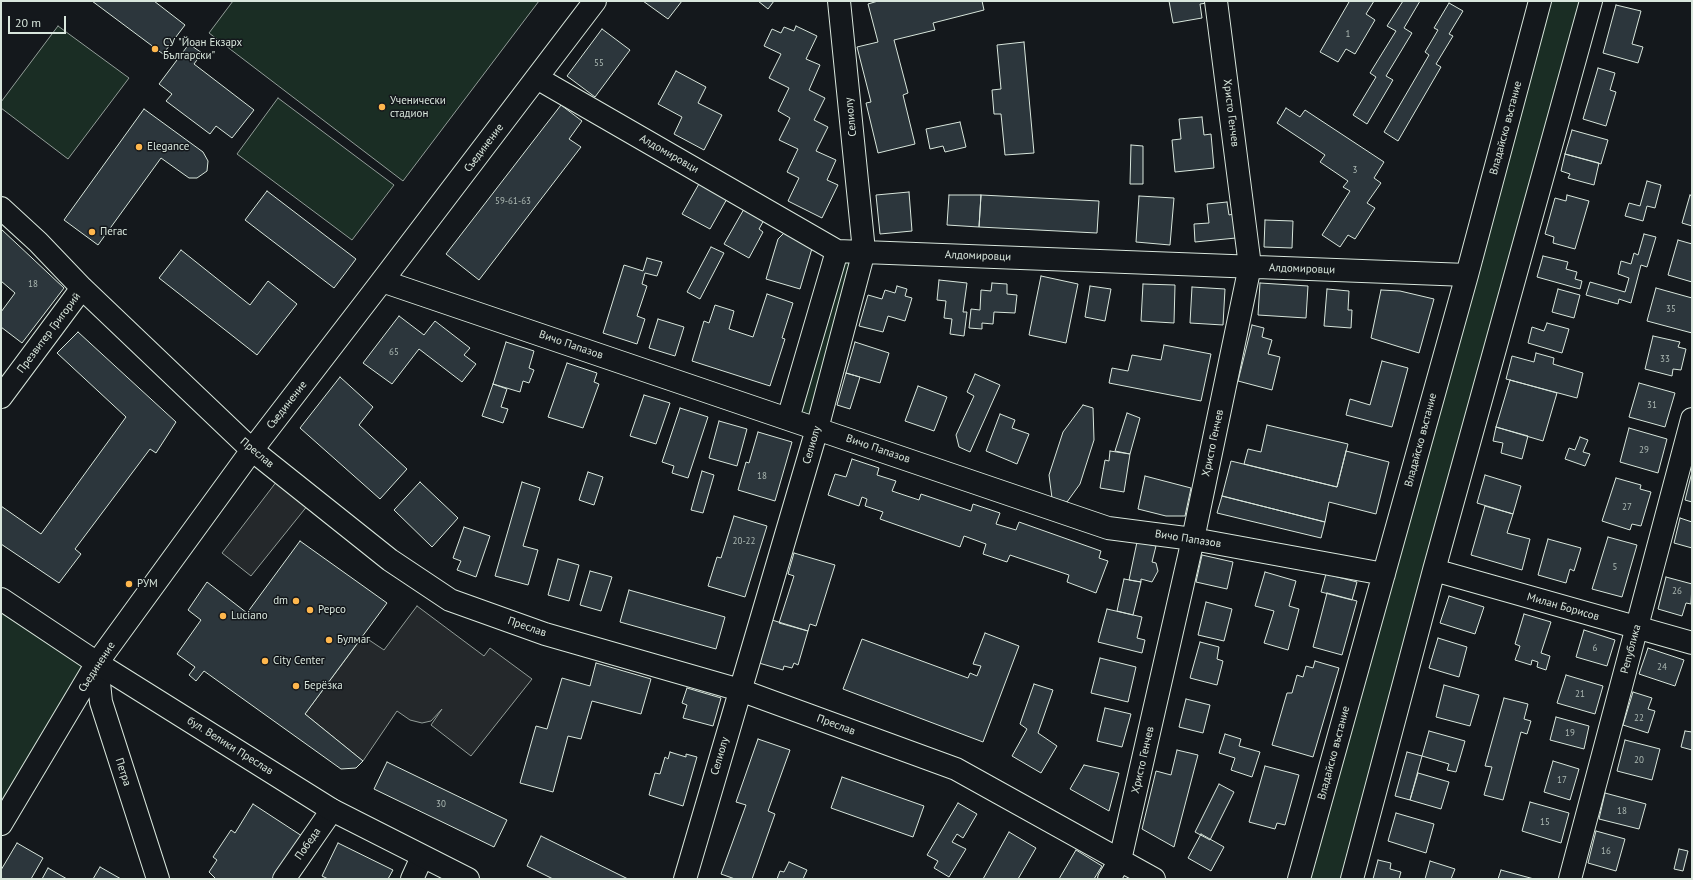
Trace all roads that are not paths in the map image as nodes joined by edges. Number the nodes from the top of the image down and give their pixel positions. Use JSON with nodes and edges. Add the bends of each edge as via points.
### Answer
{"nodes":[{"id":1,"x":595,"y":1,"type":"edge"},
{"id":2,"x":839,"y":1,"type":"edge"},
{"id":3,"x":1216,"y":1,"type":"edge"},
{"id":4,"x":1540,"y":1,"type":"edge"},
{"id":5,"x":1591,"y":1,"type":"edge"},
{"id":6,"x":537,"y":78,"type":"junction"},
{"id":7,"x":1,"y":208,"type":"edge"},
{"id":8,"x":837,"y":251,"type":"junction"},
{"id":9,"x":864,"y":251,"type":"junction"},
{"id":10,"x":1250,"y":266,"type":"junction"},
{"id":11,"x":1467,"y":275,"type":"junction"},
{"id":12,"x":382,"y":281,"type":"junction"},
{"id":13,"x":82,"y":288,"type":"junction"},
{"id":14,"x":1,"y":397,"type":"edge"},
{"id":15,"x":788,"y":419,"type":"junction"},
{"id":16,"x":1692,"y":419,"type":"edge"},
{"id":17,"x":817,"y":429,"type":"junction"},
{"id":18,"x":252,"y":450,"type":"junction"},
{"id":19,"x":1193,"y":539,"type":"junction"},
{"id":20,"x":1434,"y":570,"type":"junction"},
{"id":21,"x":1384,"y":574,"type":"junction"},
{"id":22,"x":1,"y":599,"type":"edge"},
{"id":23,"x":1636,"y":628,"type":"junction"},
{"id":24,"x":1692,"y":643,"type":"edge"},
{"id":25,"x":97,"y":663,"type":"junction"},
{"id":26,"x":740,"y":690,"type":"junction"},
{"id":27,"x":332,"y":810,"type":"junction"},
{"id":28,"x":1,"y":824,"type":"edge"},
{"id":29,"x":422,"y":857,"type":"junction"},
{"id":30,"x":1120,"y":860,"type":"junction"},
{"id":31,"x":158,"y":879,"type":"edge"},
{"id":32,"x":284,"y":879,"type":"edge"},
{"id":33,"x":412,"y":879,"type":"edge"},
{"id":34,"x":468,"y":879,"type":"edge"},
{"id":35,"x":685,"y":879,"type":"edge"},
{"id":36,"x":1110,"y":879,"type":"edge"},
{"id":37,"x":1154,"y":879,"type":"edge"},
{"id":38,"x":1300,"y":879,"type":"edge"},
{"id":39,"x":1352,"y":879,"type":"edge"},
{"id":40,"x":1570,"y":879,"type":"edge"}],
"edges":[{"from":1,"to":6,"type":"street","name":"Съединение"},
{"from":2,"to":9,"type":"street","name":"Селиолу"},
{"from":3,"to":10,"type":"street","name":"Христо Генчев"},
{"from":4,"to":11,"type":"street","name":"Владайско въстание"},
{"from":5,"to":20,"type":"street"},
{"from":6,"to":8,"type":"street","name":"Алдомировци"},
{"from":6,"to":12,"type":"street","name":"Съединение"},
{"from":7,"to":13,"type":"street","name":"Преслав"},
{"from":8,"to":9,"type":"street","name":"Алдомировци"},
{"from":8,"to":15,"type":"street"},
{"from":9,"to":10,"type":"street","name":"Алдомировци"},
{"from":9,"to":17,"type":"street","name":"Селиолу"},
{"from":10,"to":11,"type":"street","name":"Алдомировци"},
{"from":10,"to":19,"type":"street","name":"Христо Генчев"},
{"from":11,"to":21,"type":"street","name":"Владайско въстание"},
{"from":12,"to":15,"type":"street","name":"Вичо Папазов"},
{"from":12,"to":18,"type":"street","name":"Съединение"},
{"from":13,"to":14,"type":"street","name":"Презвитер Григорий"},
{"from":13,"to":18,"type":"street","name":"Преслав"},
{"from":15,"to":17,"type":"street","name":"Вичо Папазов"},
{"from":16,"to":23,"type":"street","name":"Република"},
{"from":17,"to":19,"type":"street","name":"Вичо Папазов","via":[[1108,528]]},
{"from":17,"to":26,"type":"street","name":"Селиолу"},
{"from":18,"to":25,"type":"street","name":"Съединение"},
{"from":18,"to":26,"type":"street","name":"Преслав","via":[[390,560],[450,600],[545,634]]},
{"from":19,"to":21,"type":"street","name":"Вичо Папазов"},
{"from":19,"to":30,"type":"street","name":"Христо Генчев"},
{"from":20,"to":23,"type":"street","name":"Милан Борисов"},
{"from":20,"to":39,"type":"street"},
{"from":21,"to":38,"type":"street","name":"Владайско въстание"},
{"from":22,"to":25,"type":"street","name":"бул. Велики Преслав"},
{"from":23,"to":24,"type":"street","name":"Милан Борисов"},
{"from":23,"to":40,"type":"street","name":"Република"},
{"from":25,"to":27,"type":"street","name":"бул. Велики Преслав"},
{"from":25,"to":28,"type":"street","name":"Съединение"},
{"from":25,"to":31,"type":"street","name":"Петра","via":[[101,702]]},
{"from":26,"to":30,"type":"street","name":"Преслав","via":[[956,769]]},
{"from":26,"to":35,"type":"street","name":"Селиолу"},
{"from":27,"to":29,"type":"street","name":"бул. Велики Преслав"},
{"from":27,"to":32,"type":"street","name":"Победа"},
{"from":29,"to":33,"type":"street"},
{"from":29,"to":34,"type":"street","name":"бул. Велики Преслав"},
{"from":30,"to":36,"type":"street","name":"Христо Генчев"},
{"from":30,"to":37,"type":"street","name":"Преслав"}]}
